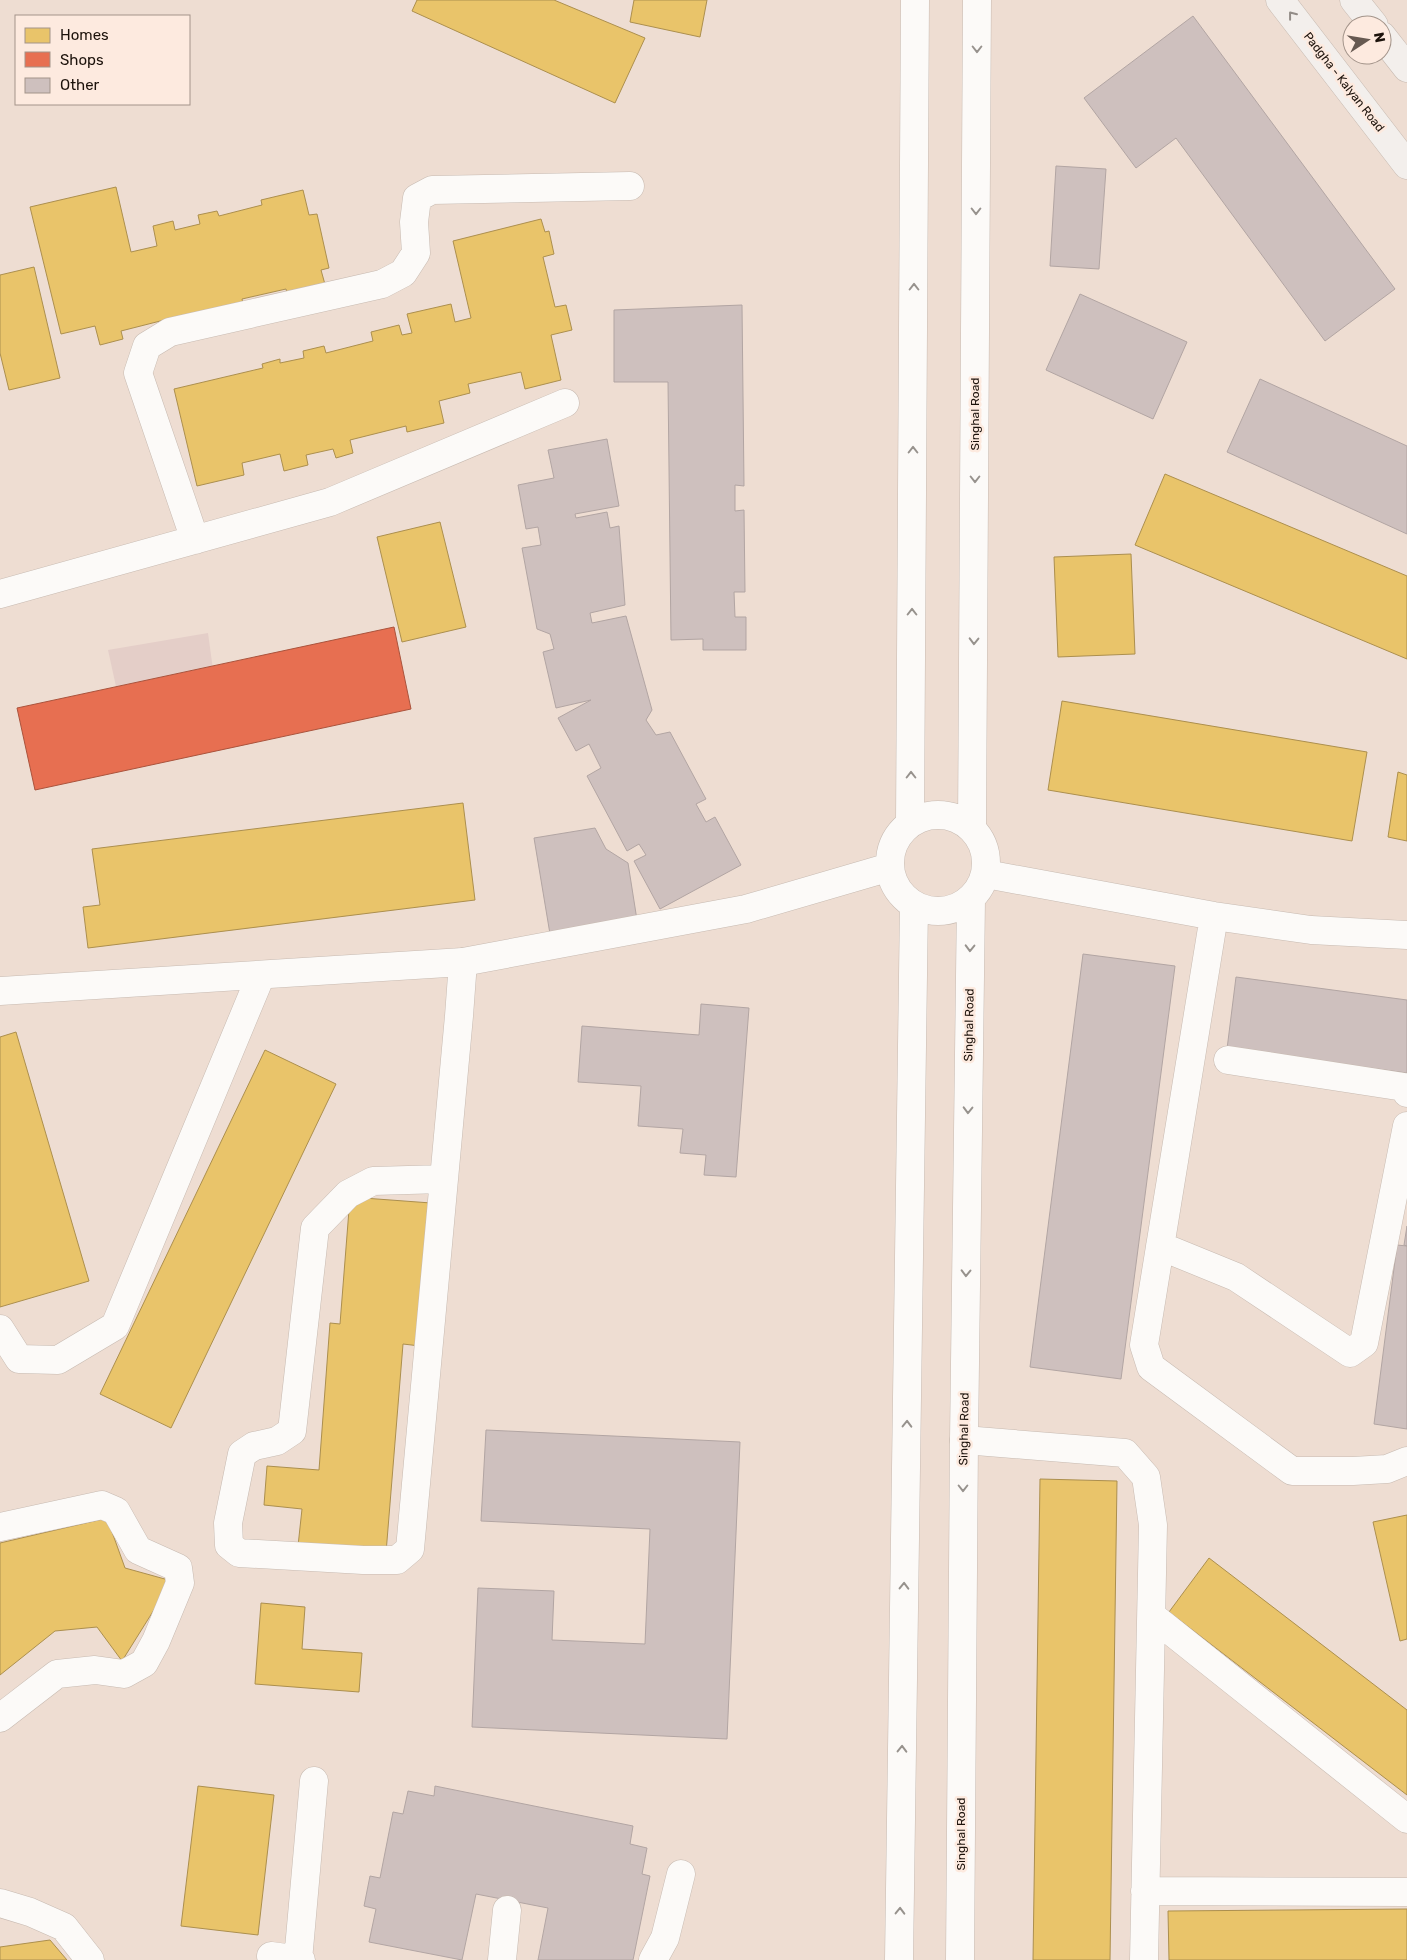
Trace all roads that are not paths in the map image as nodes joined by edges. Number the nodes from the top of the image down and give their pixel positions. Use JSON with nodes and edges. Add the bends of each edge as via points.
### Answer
{"nodes":[{"id":1,"x":915,"y":0,"type":"edge"},
{"id":2,"x":977,"y":0,"type":"edge"},
{"id":3,"x":1280,"y":0,"type":"edge"},
{"id":4,"x":1354,"y":0,"type":"edge"},
{"id":5,"x":1366,"y":15,"type":"edge"},
{"id":6,"x":1392,"y":49,"type":"edge"},
{"id":7,"x":1407,"y":68,"type":"edge"},
{"id":8,"x":1407,"y":165,"type":"edge"},
{"id":9,"x":630,"y":186,"type":"dead end"},
{"id":10,"x":565,"y":403,"type":"dead end"},
{"id":11,"x":194,"y":540,"type":"junction"},
{"id":12,"x":0,"y":594,"type":"edge"},
{"id":13,"x":910,"y":823,"type":"junction"},
{"id":14,"x":972,"y":828,"type":"junction"},
{"id":15,"x":890,"y":867,"type":"junction"},
{"id":16,"x":986,"y":874,"type":"junction"},
{"id":17,"x":971,"y":899,"type":"junction"},
{"id":18,"x":914,"y":905,"type":"junction"},
{"id":19,"x":1214,"y":916,"type":"junction"},
{"id":20,"x":1407,"y":935,"type":"edge"},
{"id":21,"x":463,"y":962,"type":"junction"},
{"id":22,"x":261,"y":975,"type":"junction"},
{"id":23,"x":0,"y":991,"type":"edge"},
{"id":24,"x":1228,"y":1060,"type":"dead end"},
{"id":25,"x":1407,"y":1093,"type":"edge"},
{"id":26,"x":1407,"y":1126,"type":"edge"},
{"id":27,"x":444,"y":1179,"type":"junction"},
{"id":28,"x":1160,"y":1246,"type":"junction"},
{"id":29,"x":0,"y":1329,"type":"edge"},
{"id":30,"x":964,"y":1440,"type":"junction"},
{"id":31,"x":1407,"y":1461,"type":"edge"},
{"id":32,"x":0,"y":1527,"type":"edge"},
{"id":33,"x":1152,"y":1616,"type":"junction"},
{"id":34,"x":0,"y":1718,"type":"edge"},
{"id":35,"x":314,"y":1782,"type":"dead end"},
{"id":36,"x":1407,"y":1819,"type":"edge"},
{"id":37,"x":680,"y":1874,"type":"dead end"},
{"id":38,"x":1145,"y":1891,"type":"junction"},
{"id":39,"x":1407,"y":1892,"type":"edge"},
{"id":40,"x":0,"y":1903,"type":"edge"},
{"id":41,"x":507,"y":1910,"type":"dead end"},
{"id":42,"x":271,"y":1956,"type":"dead end"},
{"id":43,"x":90,"y":1960,"type":"edge"},
{"id":44,"x":300,"y":1960,"type":"edge"},
{"id":45,"x":502,"y":1960,"type":"edge"},
{"id":46,"x":653,"y":1960,"type":"edge"},
{"id":47,"x":899,"y":1960,"type":"edge"},
{"id":48,"x":960,"y":1960,"type":"edge"},
{"id":49,"x":1144,"y":1960,"type":"edge"}],
"edges":[{"from":13,"to":1,"type":"street","one_way":true},
{"from":2,"to":14,"type":"street","name":"Singhal Road","one_way":true},
{"from":8,"to":3,"type":"main road","name":"Padgha - Kalyan Road","one_way":true},
{"from":4,"to":5,"type":"main road"},
{"from":6,"to":7,"type":"main road"},
{"from":9,"to":11,"type":"street","via":[[432,190],[418,198],[414,222],[416,252],[403,273],[396,277],[382,284],[170,332],[146,346],[138,373]]},
{"from":10,"to":11,"type":"street","via":[[330,502]]},
{"from":11,"to":12,"type":"street"},
{"from":13,"to":14,"type":"street","via":[[942,814],[958,818]]},
{"from":13,"to":15,"type":"street","via":[[891,850]]},
{"from":14,"to":16,"type":"street","via":[[982,841],[987,858]]},
{"from":15,"to":18,"type":"street","via":[[902,896]]},
{"from":15,"to":21,"type":"street","via":[[746,909]]},
{"from":16,"to":17,"type":"street"},
{"from":16,"to":19,"type":"street"},
{"from":17,"to":18,"type":"street","via":[[958,908],[944,911],[929,911]]},
{"from":17,"to":30,"type":"street","name":"Singhal Road","one_way":true},
{"from":47,"to":18,"type":"street","one_way":true},
{"from":19,"to":20,"type":"street","via":[[1311,930]]},
{"from":19,"to":28,"type":"street"},
{"from":21,"to":22,"type":"street"},
{"from":21,"to":27,"type":"street"},
{"from":22,"to":23,"type":"street"},
{"from":22,"to":29,"type":"street","via":[[115,1326],[58,1360],[19,1359]]},
{"from":24,"to":25,"type":"street","via":[[1404,1087]]},
{"from":26,"to":28,"type":"street","via":[[1364,1343],[1350,1353],[1236,1277]]},
{"from":27,"to":27,"type":"street","via":[[410,1550],[396,1560],[240,1553],[229,1545],[228,1523],[242,1454],[254,1446],[277,1441],[292,1431],[315,1228],[348,1194],[373,1182]]},
{"from":28,"to":31,"type":"street","via":[[1144,1345],[1151,1367],[1292,1471],[1353,1472],[1387,1469]]},
{"from":30,"to":33,"type":"street","via":[[1124,1453],[1146,1477],[1153,1525]]},
{"from":30,"to":48,"type":"street","name":"Singhal Road","one_way":true},
{"from":32,"to":34,"type":"street","via":[[102,1505],[116,1511],[138,1550],[178,1568],[180,1583],[144,1664],[124,1674],[94,1670],[57,1674]]},
{"from":33,"to":36,"type":"street"},
{"from":33,"to":38,"type":"street"},
{"from":35,"to":44,"type":"street"},
{"from":37,"to":46,"type":"street","via":[[665,1938]]},
{"from":38,"to":39,"type":"street"},
{"from":38,"to":49,"type":"street"},
{"from":40,"to":43,"type":"street","via":[[64,1927]]},
{"from":41,"to":45,"type":"street"},
{"from":42,"to":44,"type":"street"}]}
